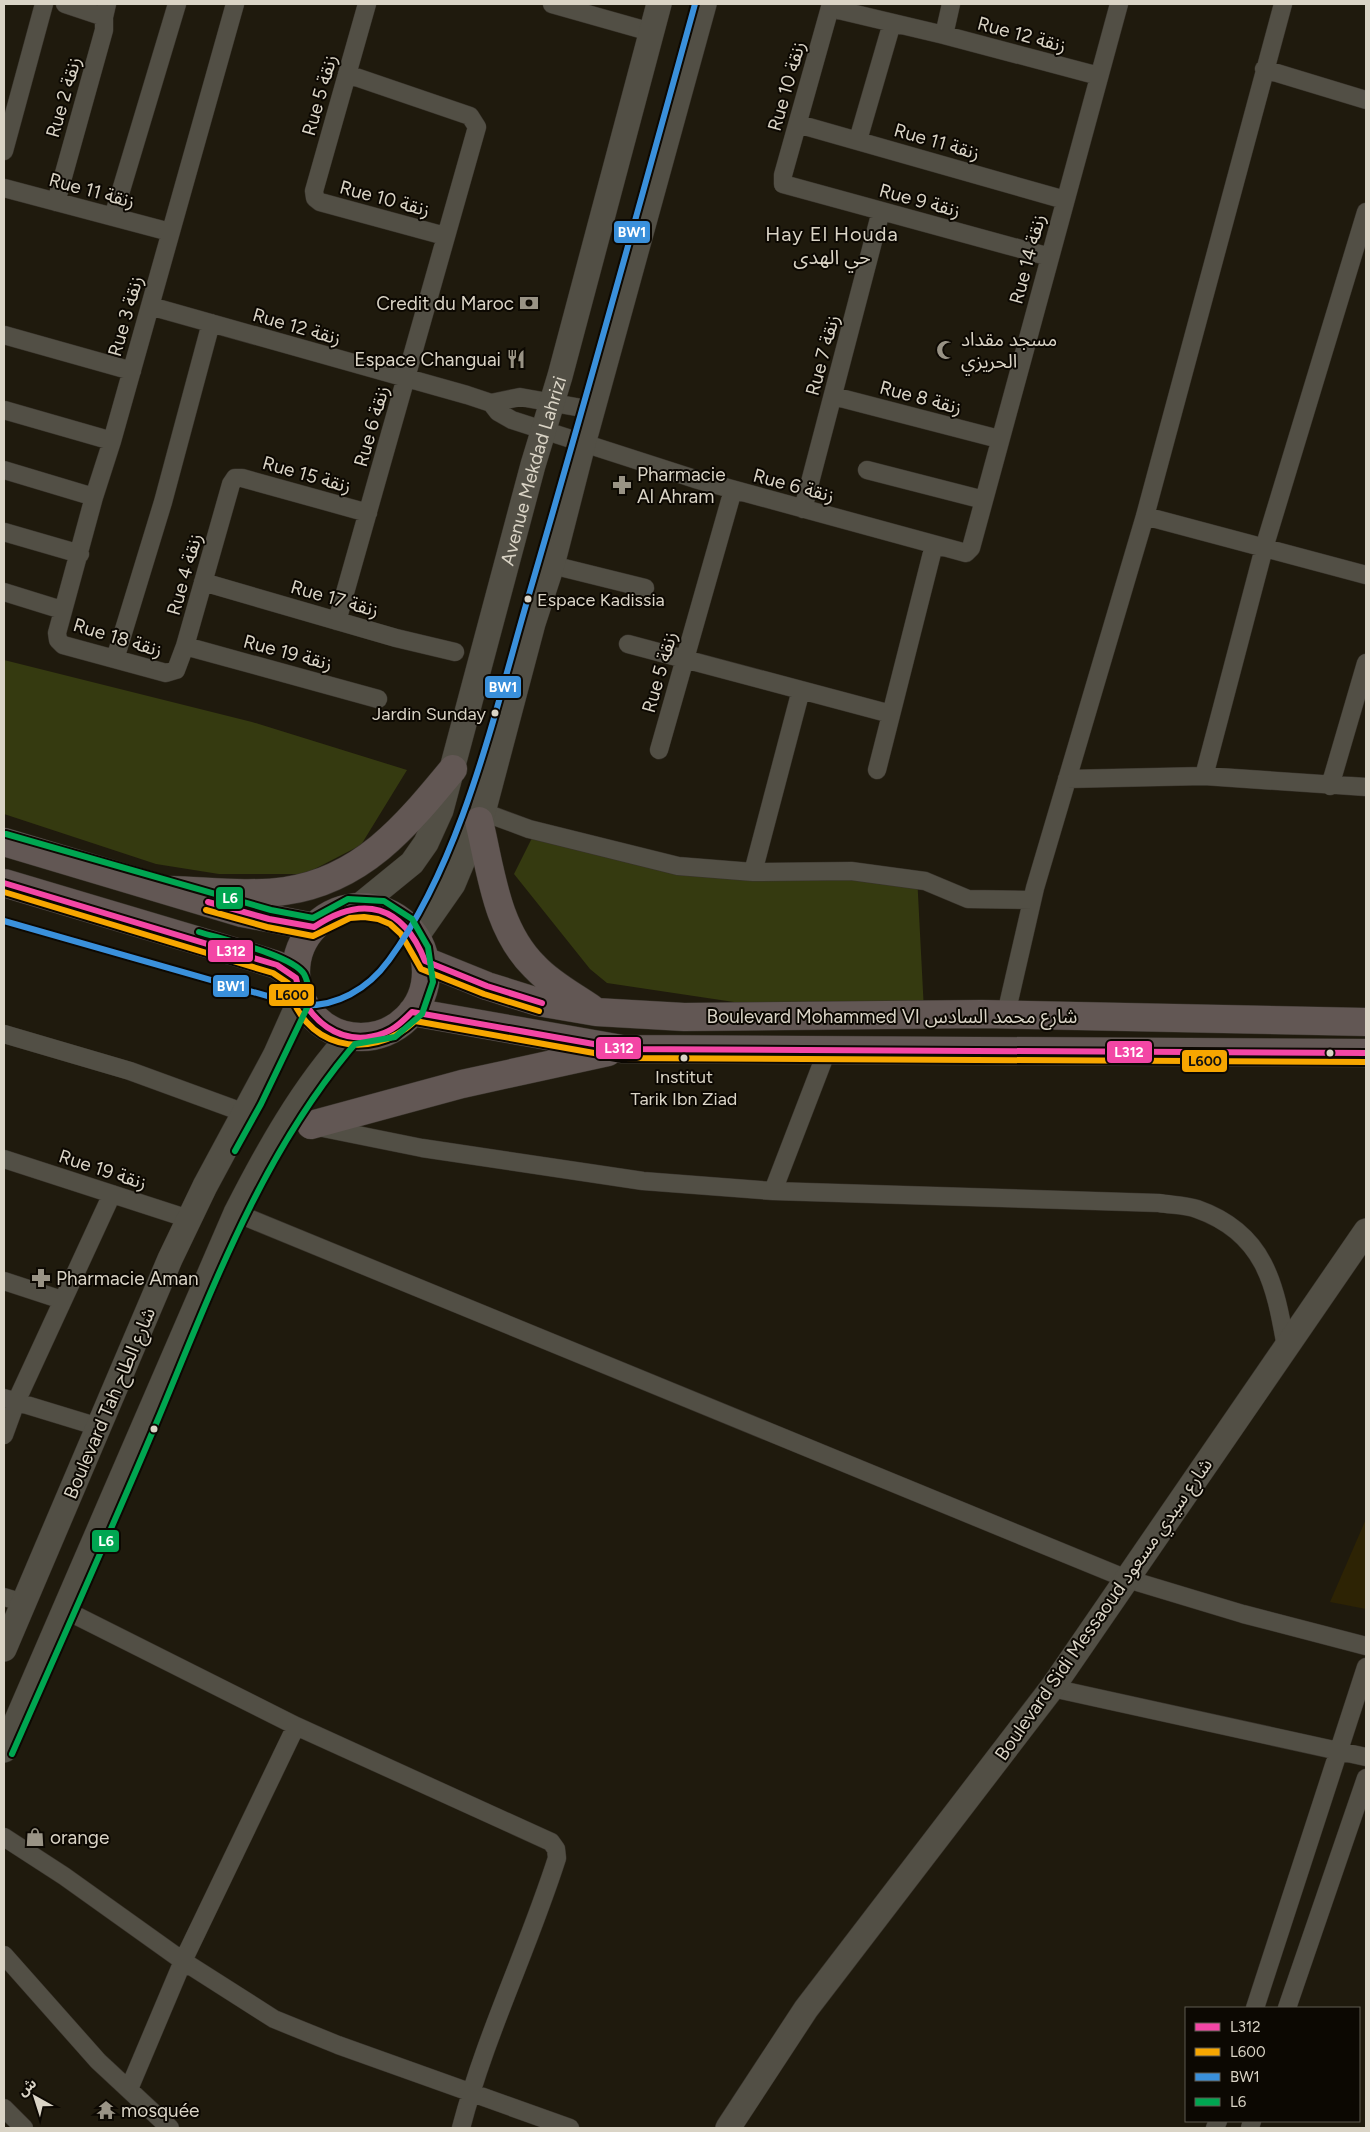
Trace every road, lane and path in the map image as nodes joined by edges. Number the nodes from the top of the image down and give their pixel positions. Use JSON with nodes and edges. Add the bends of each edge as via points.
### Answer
{"nodes":[{"id":1,"x":44,"y":4,"type":"edge"},
{"id":2,"x":65,"y":4,"type":"edge"},
{"id":3,"x":176,"y":4,"type":"edge"},
{"id":4,"x":235,"y":4,"type":"edge"},
{"id":5,"x":367,"y":4,"type":"edge"},
{"id":6,"x":552,"y":4,"type":"edge"},
{"id":7,"x":659,"y":4,"type":"edge"},
{"id":8,"x":704,"y":4,"type":"edge"},
{"id":9,"x":951,"y":4,"type":"edge"},
{"id":10,"x":1119,"y":4,"type":"edge"},
{"id":11,"x":1283,"y":4,"type":"edge"},
{"id":12,"x":831,"y":6,"type":"edge"},
{"id":13,"x":106,"y":11,"type":"edge"},
{"id":14,"x":892,"y":23,"type":"junction"},
{"id":15,"x":945,"y":30,"type":"junction"},
{"id":16,"x":651,"y":32,"type":"junction"},
{"id":17,"x":1264,"y":70,"type":"junction"},
{"id":18,"x":347,"y":74,"type":"junction"},
{"id":19,"x":1099,"y":76,"type":"junction"},
{"id":20,"x":1366,"y":100,"type":"edge"},
{"id":21,"x":798,"y":124,"type":"junction"},
{"id":22,"x":858,"y":140,"type":"junction"},
{"id":23,"x":4,"y":151,"type":"edge"},
{"id":24,"x":782,"y":181,"type":"joint"},
{"id":25,"x":4,"y":188,"type":"edge"},
{"id":26,"x":315,"y":198,"type":"joint"},
{"id":27,"x":1065,"y":200,"type":"junction"},
{"id":28,"x":56,"y":202,"type":"junction"},
{"id":29,"x":881,"y":211,"type":"junction"},
{"id":30,"x":1366,"y":212,"type":"edge"},
{"id":31,"x":113,"y":217,"type":"junction"},
{"id":32,"x":170,"y":232,"type":"junction"},
{"id":33,"x":445,"y":236,"type":"junction"},
{"id":34,"x":1050,"y":257,"type":"junction"},
{"id":35,"x":150,"y":306,"type":"junction"},
{"id":36,"x":211,"y":323,"type":"junction"},
{"id":37,"x":4,"y":335,"type":"edge"},
{"id":38,"x":132,"y":371,"type":"junction"},
{"id":39,"x":407,"y":378,"type":"junction"},
{"id":40,"x":833,"y":396,"type":"junction"},
{"id":41,"x":491,"y":403,"type":"junction"},
{"id":42,"x":552,"y":403,"type":"junction"},
{"id":43,"x":4,"y":410,"type":"edge"},
{"id":44,"x":593,"y":410,"type":"junction"},
{"id":45,"x":544,"y":431,"type":"junction"},
{"id":46,"x":999,"y":440,"type":"junction"},
{"id":47,"x":112,"y":441,"type":"junction"},
{"id":48,"x":583,"y":444,"type":"junction"},
{"id":49,"x":4,"y":470,"type":"edge"},
{"id":50,"x":867,"y":470,"type":"dead end"},
{"id":51,"x":235,"y":478,"type":"joint"},
{"id":52,"x":733,"y":490,"type":"junction"},
{"id":53,"x":94,"y":497,"type":"junction"},
{"id":54,"x":984,"y":500,"type":"junction"},
{"id":55,"x":803,"y":509,"type":"junction"},
{"id":56,"x":368,"y":513,"type":"junction"},
{"id":57,"x":1145,"y":516,"type":"junction"},
{"id":58,"x":4,"y":532,"type":"edge"},
{"id":59,"x":934,"y":545,"type":"junction"},
{"id":60,"x":1264,"y":548,"type":"junction"},
{"id":61,"x":966,"y":553,"type":"joint"},
{"id":62,"x":80,"y":554,"type":"junction"},
{"id":63,"x":552,"y":565,"type":"junction"},
{"id":64,"x":1366,"y":575,"type":"edge"},
{"id":65,"x":203,"y":582,"type":"junction"},
{"id":66,"x":645,"y":588,"type":"dead end"},
{"id":67,"x":4,"y":592,"type":"edge"},
{"id":68,"x":62,"y":610,"type":"junction"},
{"id":69,"x":337,"y":621,"type":"junction"},
{"id":70,"x":58,"y":640,"type":"joint"},
{"id":71,"x":628,"y":644,"type":"dead end"},
{"id":72,"x":185,"y":646,"type":"junction"},
{"id":73,"x":455,"y":652,"type":"dead end"},
{"id":74,"x":115,"y":659,"type":"junction"},
{"id":75,"x":684,"y":659,"type":"junction"},
{"id":76,"x":1366,"y":664,"type":"edge"},
{"id":77,"x":166,"y":673,"type":"joint"},
{"id":78,"x":801,"y":690,"type":"junction"},
{"id":79,"x":378,"y":699,"type":"dead end"},
{"id":80,"x":891,"y":714,"type":"junction"},
{"id":81,"x":659,"y":750,"type":"dead end"},
{"id":82,"x":453,"y":769,"type":"junction"},
{"id":83,"x":877,"y":770,"type":"dead end"},
{"id":84,"x":1204,"y":776,"type":"junction"},
{"id":85,"x":1067,"y":779,"type":"junction"},
{"id":86,"x":1330,"y":786,"type":"junction"},
{"id":87,"x":1366,"y":787,"type":"edge"},
{"id":88,"x":481,"y":817,"type":"junction"},
{"id":89,"x":4,"y":842,"type":"edge"},
{"id":90,"x":753,"y":872,"type":"junction"},
{"id":91,"x":4,"y":883,"type":"edge"},
{"id":92,"x":171,"y":890,"type":"junction"},
{"id":93,"x":1032,"y":900,"type":"junction"},
{"id":94,"x":358,"y":907,"type":"junction"},
{"id":95,"x":314,"y":927,"type":"junction"},
{"id":96,"x":420,"y":949,"type":"junction"},
{"id":97,"x":298,"y":988,"type":"junction"},
{"id":98,"x":412,"y":1012,"type":"junction"},
{"id":99,"x":596,"y":1012,"type":"junction"},
{"id":100,"x":1006,"y":1014,"type":"junction"},
{"id":101,"x":1366,"y":1022,"type":"edge"},
{"id":102,"x":4,"y":1034,"type":"edge"},
{"id":103,"x":350,"y":1036,"type":"junction"},
{"id":104,"x":622,"y":1048,"type":"junction"},
{"id":105,"x":828,"y":1048,"type":"junction"},
{"id":106,"x":1366,"y":1053,"type":"edge"},
{"id":107,"x":245,"y":1113,"type":"junction"},
{"id":108,"x":300,"y":1123,"type":"junction"},
{"id":109,"x":4,"y":1159,"type":"edge"},
{"id":110,"x":773,"y":1191,"type":"junction"},
{"id":111,"x":112,"y":1194,"type":"junction"},
{"id":112,"x":236,"y":1213,"type":"junction"},
{"id":113,"x":189,"y":1219,"type":"junction"},
{"id":114,"x":1366,"y":1232,"type":"edge"},
{"id":115,"x":4,"y":1281,"type":"edge"},
{"id":116,"x":62,"y":1300,"type":"junction"},
{"id":117,"x":1286,"y":1347,"type":"junction"},
{"id":118,"x":10,"y":1400,"type":"edge"},
{"id":119,"x":99,"y":1427,"type":"junction"},
{"id":120,"x":4,"y":1435,"type":"edge"},
{"id":121,"x":1127,"y":1579,"type":"junction"},
{"id":122,"x":14,"y":1600,"type":"edge"},
{"id":123,"x":66,"y":1610,"type":"junction"},
{"id":124,"x":1366,"y":1646,"type":"edge"},
{"id":125,"x":4,"y":1649,"type":"edge"},
{"id":126,"x":1366,"y":1667,"type":"edge"},
{"id":127,"x":1052,"y":1688,"type":"junction"},
{"id":128,"x":296,"y":1726,"type":"junction"},
{"id":129,"x":4,"y":1750,"type":"edge"},
{"id":130,"x":1339,"y":1752,"type":"junction"},
{"id":131,"x":1366,"y":1758,"type":"edge"},
{"id":132,"x":1366,"y":1778,"type":"edge"},
{"id":133,"x":4,"y":1837,"type":"edge"},
{"id":134,"x":4,"y":1955,"type":"edge"},
{"id":135,"x":183,"y":1962,"type":"junction"},
{"id":136,"x":1255,"y":2007,"type":"edge"},
{"id":137,"x":1287,"y":2007,"type":"edge"},
{"id":138,"x":129,"y":2089,"type":"junction"},
{"id":139,"x":470,"y":2092,"type":"junction"},
{"id":140,"x":4,"y":2108,"type":"edge"},
{"id":141,"x":24,"y":2128,"type":"edge"},
{"id":142,"x":170,"y":2128,"type":"edge"},
{"id":143,"x":461,"y":2128,"type":"edge"},
{"id":144,"x":570,"y":2128,"type":"edge"},
{"id":145,"x":728,"y":2128,"type":"edge"}],
"edges":[{"from":1,"to":23,"type":"street"},
{"from":2,"to":13,"type":"street"},
{"from":3,"to":31,"type":"street"},
{"from":4,"to":32,"type":"street","name":"Rue 3 زنقة"},
{"from":5,"to":18,"type":"street","name":"Rue 5 زنقة"},
{"from":6,"to":16,"type":"street"},
{"from":7,"to":16,"type":"street","name":"Avenue Mekdad Lahrizi"},
{"from":8,"to":44,"type":"street"},
{"from":9,"to":15,"type":"street"},
{"from":10,"to":19,"type":"street","name":"Rue 14 زنقة"},
{"from":11,"to":17,"type":"street"},
{"from":12,"to":14,"type":"street","name":"Rue 12 زنقة"},
{"from":12,"to":21,"type":"street","name":"Rue 10 زنقة"},
{"from":13,"to":28,"type":"street","name":"Rue 2 زنقة","via":[[104,30]]},
{"from":14,"to":15,"type":"street","name":"Rue 12 زنقة"},
{"from":14,"to":22,"type":"street"},
{"from":15,"to":19,"type":"street","name":"Rue 12 زنقة"},
{"from":16,"to":42,"type":"street","name":"Avenue Mekdad Lahrizi"},
{"from":17,"to":20,"type":"street"},
{"from":17,"to":57,"type":"street"},
{"from":18,"to":26,"type":"street","name":"Rue 5 زنقة","via":[[314,191]]},
{"from":18,"to":33,"type":"street","name":"Rue 6 زنقة","via":[[470,116],[476,127]]},
{"from":19,"to":27,"type":"street","name":"Rue 14 زنقة"},
{"from":21,"to":22,"type":"street","name":"Rue 11 زنقة"},
{"from":21,"to":24,"type":"street","name":"Rue 10 زنقة"},
{"from":22,"to":27,"type":"street","name":"Rue 11 زنقة"},
{"from":24,"to":29,"type":"street","name":"Rue 9 زنقة","via":[[786,186]]},
{"from":25,"to":28,"type":"street","name":"Rue 11 زنقة"},
{"from":26,"to":33,"type":"street","name":"Rue 10 زنقة"},
{"from":27,"to":34,"type":"street","name":"Rue 14 زنقة"},
{"from":28,"to":31,"type":"street","name":"Rue 11 زنقة"},
{"from":29,"to":34,"type":"street","name":"Rue 9 زنقة"},
{"from":29,"to":40,"type":"street","name":"Rue 7 زنقة"},
{"from":30,"to":60,"type":"street"},
{"from":31,"to":32,"type":"street","name":"Rue 11 زنقة"},
{"from":32,"to":35,"type":"street","name":"Rue 3 زنقة"},
{"from":33,"to":39,"type":"street","name":"Rue 6 زنقة"},
{"from":34,"to":46,"type":"street","name":"Rue 14 زنقة"},
{"from":35,"to":36,"type":"street","name":"Rue 12 زنقة"},
{"from":35,"to":38,"type":"street","name":"Rue 3 زنقة"},
{"from":36,"to":39,"type":"street","name":"Rue 12 زنقة"},
{"from":36,"to":74,"type":"street","via":[[163,502]]},
{"from":37,"to":38,"type":"street"},
{"from":38,"to":47,"type":"street","name":"Rue 3 زنقة"},
{"from":39,"to":41,"type":"street","name":"Rue 12 زنقة"},
{"from":39,"to":56,"type":"street","name":"Rue 6 زنقة"},
{"from":40,"to":46,"type":"street","name":"Rue 8 زنقة"},
{"from":40,"to":55,"type":"street","name":"Rue 7 زنقة"},
{"from":41,"to":42,"type":"street","name":"Rue 12 زنقة","via":[[520,397]]},
{"from":41,"to":45,"type":"street","name":"Rue 12 زنقة","via":[[504,416]]},
{"from":42,"to":44,"type":"street","name":"Rue 12 زنقة"},
{"from":42,"to":45,"type":"street","name":"Avenue Mekdad Lahrizi"},
{"from":43,"to":47,"type":"street"},
{"from":44,"to":48,"type":"street"},
{"from":45,"to":48,"type":"street","name":"Rue 12 زنقة"},
{"from":45,"to":82,"type":"street","name":"Avenue Mekdad Lahrizi"},
{"from":46,"to":54,"type":"street","name":"Rue 14 زنقة"},
{"from":47,"to":53,"type":"street","name":"Rue 3 زنقة"},
{"from":48,"to":52,"type":"street","name":"Rue 6 زنقة"},
{"from":48,"to":63,"type":"street"},
{"from":49,"to":53,"type":"street"},
{"from":50,"to":54,"type":"street"},
{"from":51,"to":56,"type":"street","name":"Rue 15 زنقة"},
{"from":51,"to":65,"type":"street","name":"Rue 4 زنقة"},
{"from":52,"to":55,"type":"street","name":"Rue 6 زنقة"},
{"from":52,"to":75,"type":"street","name":"Rue 5 زنقة"},
{"from":53,"to":62,"type":"street","name":"Rue 3 زنقة"},
{"from":54,"to":61,"type":"street","name":"Rue 14 زنقة","via":[[971,548]]},
{"from":55,"to":59,"type":"street","name":"Rue 6 زنقة"},
{"from":56,"to":69,"type":"street","name":"Rue 6 زنقة"},
{"from":57,"to":60,"type":"street"},
{"from":57,"to":85,"type":"street"},
{"from":58,"to":62,"type":"street"},
{"from":59,"to":61,"type":"street","name":"Rue 6 زنقة"},
{"from":59,"to":80,"type":"street"},
{"from":60,"to":64,"type":"street"},
{"from":60,"to":84,"type":"street"},
{"from":62,"to":68,"type":"street","name":"Rue 3 زنقة"},
{"from":63,"to":66,"type":"street"},
{"from":63,"to":88,"type":"street"},
{"from":65,"to":69,"type":"street","name":"Rue 17 زنقة"},
{"from":65,"to":72,"type":"street","name":"Rue 4 زنقة"},
{"from":67,"to":68,"type":"street"},
{"from":68,"to":70,"type":"street","name":"Rue 3 زنقة"},
{"from":69,"to":73,"type":"street","name":"Rue 17 زنقة"},
{"from":70,"to":74,"type":"street","name":"Rue 18 زنقة","via":[[63,645]]},
{"from":71,"to":75,"type":"street"},
{"from":72,"to":77,"type":"street","name":"Rue 4 زنقة","via":[[178,668]]},
{"from":72,"to":79,"type":"street","name":"Rue 19 زنقة"},
{"from":74,"to":77,"type":"street","name":"Rue 18 زنقة"},
{"from":75,"to":78,"type":"street"},
{"from":75,"to":81,"type":"street","name":"Rue 5 زنقة"},
{"from":76,"to":86,"type":"street"},
{"from":78,"to":80,"type":"street"},
{"from":78,"to":90,"type":"street"},
{"from":80,"to":83,"type":"street"},
{"from":82,"to":92,"type":"highway","via":[[387,844],[352,868],[332,877],[271,892]]},
{"from":82,"to":94,"type":"street","name":"Avenue Mekdad Lahrizi","via":[[441,810],[423,848],[412,862]]},
{"from":84,"to":85,"type":"street"},
{"from":84,"to":86,"type":"street"},
{"from":85,"to":93,"type":"street"},
{"from":86,"to":87,"type":"street"},
{"from":88,"to":90,"type":"street","via":[[678,866]]},
{"from":88,"to":96,"type":"street","via":[[453,884]]},
{"from":88,"to":99,"type":"highway","via":[[500,908],[519,949],[548,980]]},
{"from":89,"to":92,"type":"highway"},
{"from":90,"to":93,"type":"street","via":[[851,871],[925,882],[968,899]]},
{"from":91,"to":97,"type":"highway","via":[[278,965]]},
{"from":92,"to":95,"type":"highway","via":[[242,913]]},
{"from":93,"to":100,"type":"street"},
{"from":94,"to":95,"type":"highway","via":[[327,916]]},
{"from":94,"to":96,"type":"highway","via":[[388,913],[401,921]]},
{"from":95,"to":97,"type":"highway","via":[[298,956]]},
{"from":96,"to":98,"type":"highway","via":[[425,979],[421,996]]},
{"from":96,"to":99,"type":"highway","name":"Boulevard Mohammed VI شارع محمد السادس","via":[[487,986],[538,1002]]},
{"from":97,"to":103,"type":"highway","via":[[317,1020],[332,1031]]},
{"from":97,"to":107,"type":"street","name":"Boulevard Tah شارع الطاح","via":[[274,1056]]},
{"from":98,"to":103,"type":"highway","via":[[384,1033],[368,1037]]},
{"from":98,"to":104,"type":"highway","name":"Boulevard Mohammed VI شارع محمد السادس"},
{"from":99,"to":100,"type":"highway","name":"Boulevard Mohammed VI شارع محمد السادس","via":[[684,1017]]},
{"from":100,"to":101,"type":"highway","name":"Boulevard Mohammed VI شارع محمد السادس"},
{"from":102,"to":107,"type":"street","via":[[130,1070]]},
{"from":103,"to":108,"type":"street","via":[[337,1050]]},
{"from":104,"to":105,"type":"highway","name":"Boulevard Mohammed VI شارع محمد السادس"},
{"from":104,"to":108,"type":"highway"},
{"from":105,"to":106,"type":"highway","name":"Boulevard Mohammed VI شارع محمد السادس"},
{"from":105,"to":110,"type":"street"},
{"from":107,"to":113,"type":"street","name":"Boulevard Tah شارع الطاح"},
{"from":108,"to":110,"type":"street","via":[[422,1148],[634,1179]]},
{"from":108,"to":112,"type":"street","via":[[267,1155]]},
{"from":109,"to":111,"type":"street","name":"Rue 19 زنقة"},
{"from":110,"to":117,"type":"street","via":[[1159,1203],[1196,1209],[1228,1223],[1257,1252],[1277,1294]]},
{"from":111,"to":113,"type":"street","name":"Rue 19 زنقة"},
{"from":111,"to":116,"type":"street"},
{"from":112,"to":121,"type":"street"},
{"from":112,"to":123,"type":"street"},
{"from":113,"to":119,"type":"street","name":"Boulevard Tah شارع الطاح"},
{"from":114,"to":117,"type":"street","name":"Boulevard Sidi Messaoud شارع سيدي مسعود"},
{"from":115,"to":116,"type":"street"},
{"from":116,"to":118,"type":"street"},
{"from":117,"to":121,"type":"street","name":"Boulevard Sidi Messaoud شارع سيدي مسعود"},
{"from":118,"to":119,"type":"street"},
{"from":118,"to":120,"type":"street"},
{"from":119,"to":122,"type":"street","name":"Boulevard Tah شارع الطاح"},
{"from":121,"to":124,"type":"street"},
{"from":121,"to":127,"type":"street","name":"Boulevard Sidi Messaoud شارع سيدي مسعود"},
{"from":122,"to":125,"type":"street","name":"Boulevard Tah شارع الطاح"},
{"from":123,"to":128,"type":"street"},
{"from":123,"to":129,"type":"street"},
{"from":126,"to":130,"type":"street"},
{"from":127,"to":130,"type":"street"},
{"from":127,"to":145,"type":"street","name":"Boulevard Sidi Messaoud شارع سيدي مسعود","via":[[806,2009]]},
{"from":128,"to":135,"type":"street"},
{"from":128,"to":139,"type":"street","via":[[551,1842],[556,1849],[557,1858],[540,1912]]},
{"from":130,"to":131,"type":"street"},
{"from":130,"to":136,"type":"street"},
{"from":132,"to":137,"type":"street"},
{"from":133,"to":135,"type":"street"},
{"from":134,"to":138,"type":"street","via":[[98,2061]]},
{"from":135,"to":138,"type":"street"},
{"from":135,"to":139,"type":"street","via":[[274,2019]]},
{"from":138,"to":142,"type":"street"},
{"from":139,"to":143,"type":"street"},
{"from":139,"to":144,"type":"street"},
{"from":140,"to":141,"type":"street"}]}
